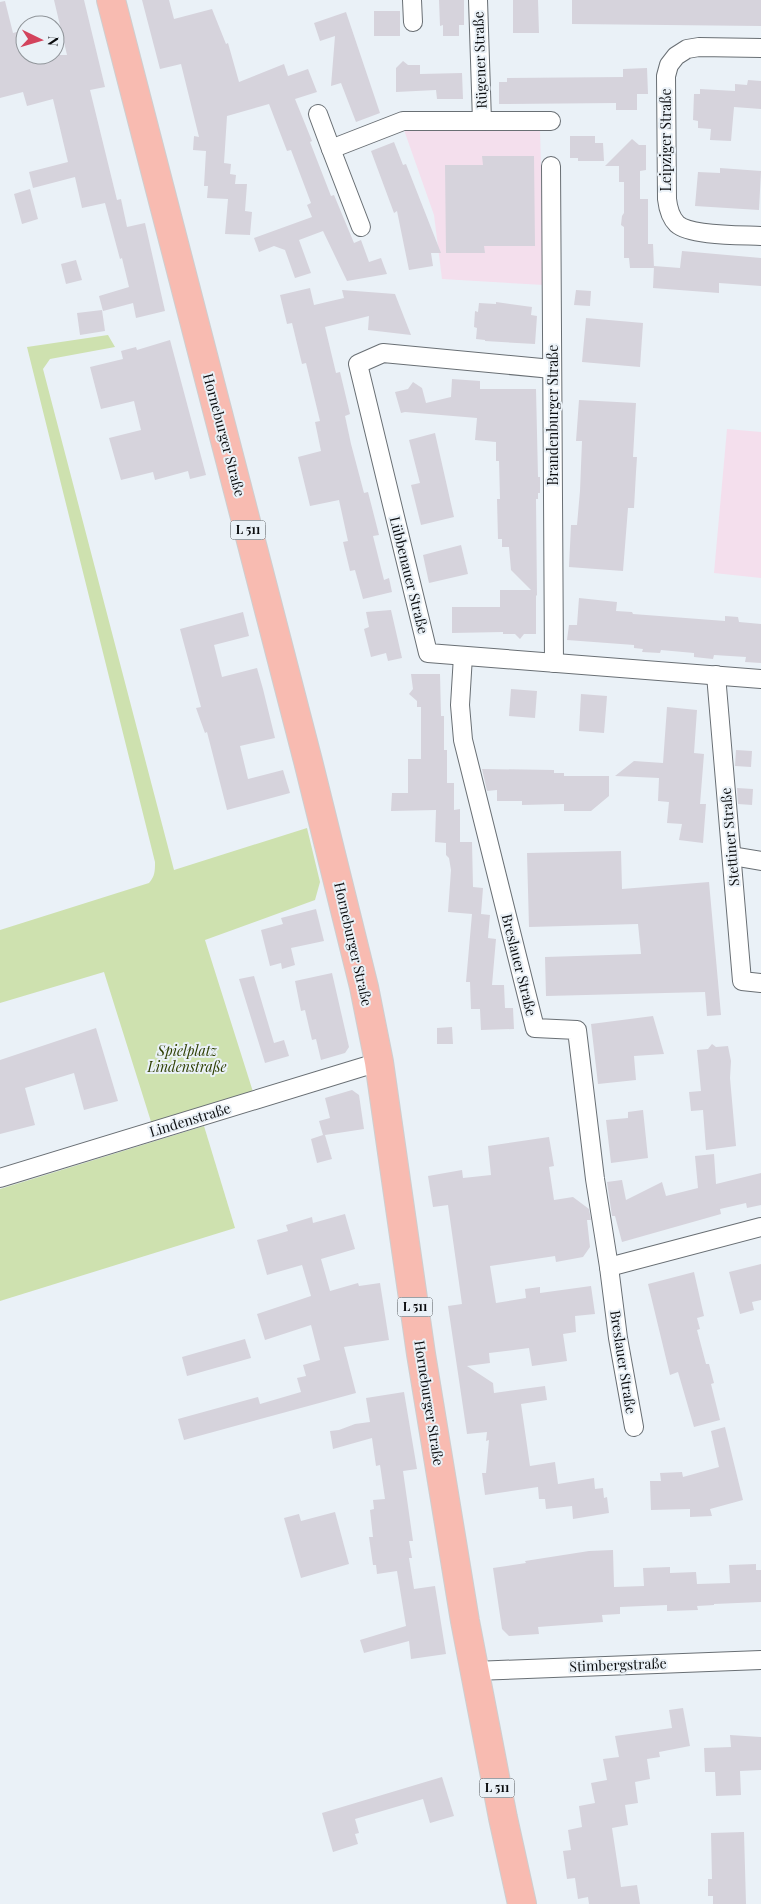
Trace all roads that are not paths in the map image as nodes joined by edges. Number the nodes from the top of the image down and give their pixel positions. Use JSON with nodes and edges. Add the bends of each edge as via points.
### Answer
{"nodes":[{"id":1,"x":111,"y":0,"type":"edge"},
{"id":2,"x":412,"y":0,"type":"edge"},
{"id":3,"x":478,"y":0,"type":"edge"},
{"id":4,"x":413,"y":22,"type":"dead end"},
{"id":5,"x":761,"y":48,"type":"edge"},
{"id":6,"x":318,"y":114,"type":"dead end"},
{"id":7,"x":482,"y":121,"type":"junction"},
{"id":8,"x":551,"y":121,"type":"dead end"},
{"id":9,"x":331,"y":149,"type":"junction"},
{"id":10,"x":551,"y":166,"type":"dead end"},
{"id":11,"x":361,"y":227,"type":"dead end"},
{"id":12,"x":761,"y":236,"type":"edge"},
{"id":13,"x":552,"y":369,"type":"junction"},
{"id":14,"x":463,"y":656,"type":"junction"},
{"id":15,"x":554,"y":663,"type":"junction"},
{"id":16,"x":716,"y":675,"type":"junction"},
{"id":17,"x":761,"y":679,"type":"edge"},
{"id":18,"x":732,"y":856,"type":"junction"},
{"id":19,"x":761,"y":861,"type":"edge"},
{"id":20,"x":761,"y":983,"type":"edge"},
{"id":21,"x":379,"y":1062,"type":"junction"},
{"id":22,"x":0,"y":1178,"type":"edge"},
{"id":23,"x":761,"y":1227,"type":"edge"},
{"id":24,"x":608,"y":1267,"type":"junction"},
{"id":25,"x":634,"y":1427,"type":"dead end"},
{"id":26,"x":761,"y":1660,"type":"edge"},
{"id":27,"x":474,"y":1671,"type":"junction"},
{"id":28,"x":522,"y":1904,"type":"edge"}],
"edges":[{"from":1,"to":21,"type":"main road","name":"Horneburger Straße","number":"L 511","via":[[308,761],[364,987]]},
{"from":2,"to":4,"type":"street"},
{"from":3,"to":7,"type":"street","name":"Rügener Straße"},
{"from":5,"to":12,"type":"street","name":"Leipziger Straße","via":[[687,49],[676,56],[666,76],[666,118],[667,199],[675,223],[695,232]]},
{"from":6,"to":9,"type":"street"},
{"from":7,"to":8,"type":"street","name":"Rügener Straße"},
{"from":7,"to":9,"type":"street","name":"Rügener Straße","via":[[403,121]]},
{"from":9,"to":11,"type":"street"},
{"from":10,"to":13,"type":"street","name":"Brandenburger Straße"},
{"from":13,"to":14,"type":"street","name":"Lübbenauer Straße","via":[[383,353],[358,364],[428,653]]},
{"from":13,"to":15,"type":"street","name":"Brandenburger Straße"},
{"from":14,"to":15,"type":"street","name":"Lübbenauer Straße"},
{"from":14,"to":24,"type":"street","name":"Breslauer Straße","via":[[460,705],[464,740],[535,1028],[577,1030]]},
{"from":15,"to":16,"type":"street","name":"Lübbenauer Straße"},
{"from":16,"to":17,"type":"street","name":"Lübbenauer Straße"},
{"from":16,"to":18,"type":"street","name":"Stettiner Straße"},
{"from":18,"to":19,"type":"street"},
{"from":18,"to":20,"type":"street","name":"Stettiner Straße","via":[[742,981]]},
{"from":21,"to":22,"type":"street","name":"Lindenstraße"},
{"from":21,"to":27,"type":"main road","name":"Horneburger Straße","number":"L 511","via":[[421,1354]]},
{"from":23,"to":24,"type":"street"},
{"from":24,"to":25,"type":"street","name":"Breslauer Straße"},
{"from":26,"to":27,"type":"street","name":"Stimbergstraße"},
{"from":27,"to":28,"type":"main road","name":"Horneburger Straße","number":"L 511"}]}
